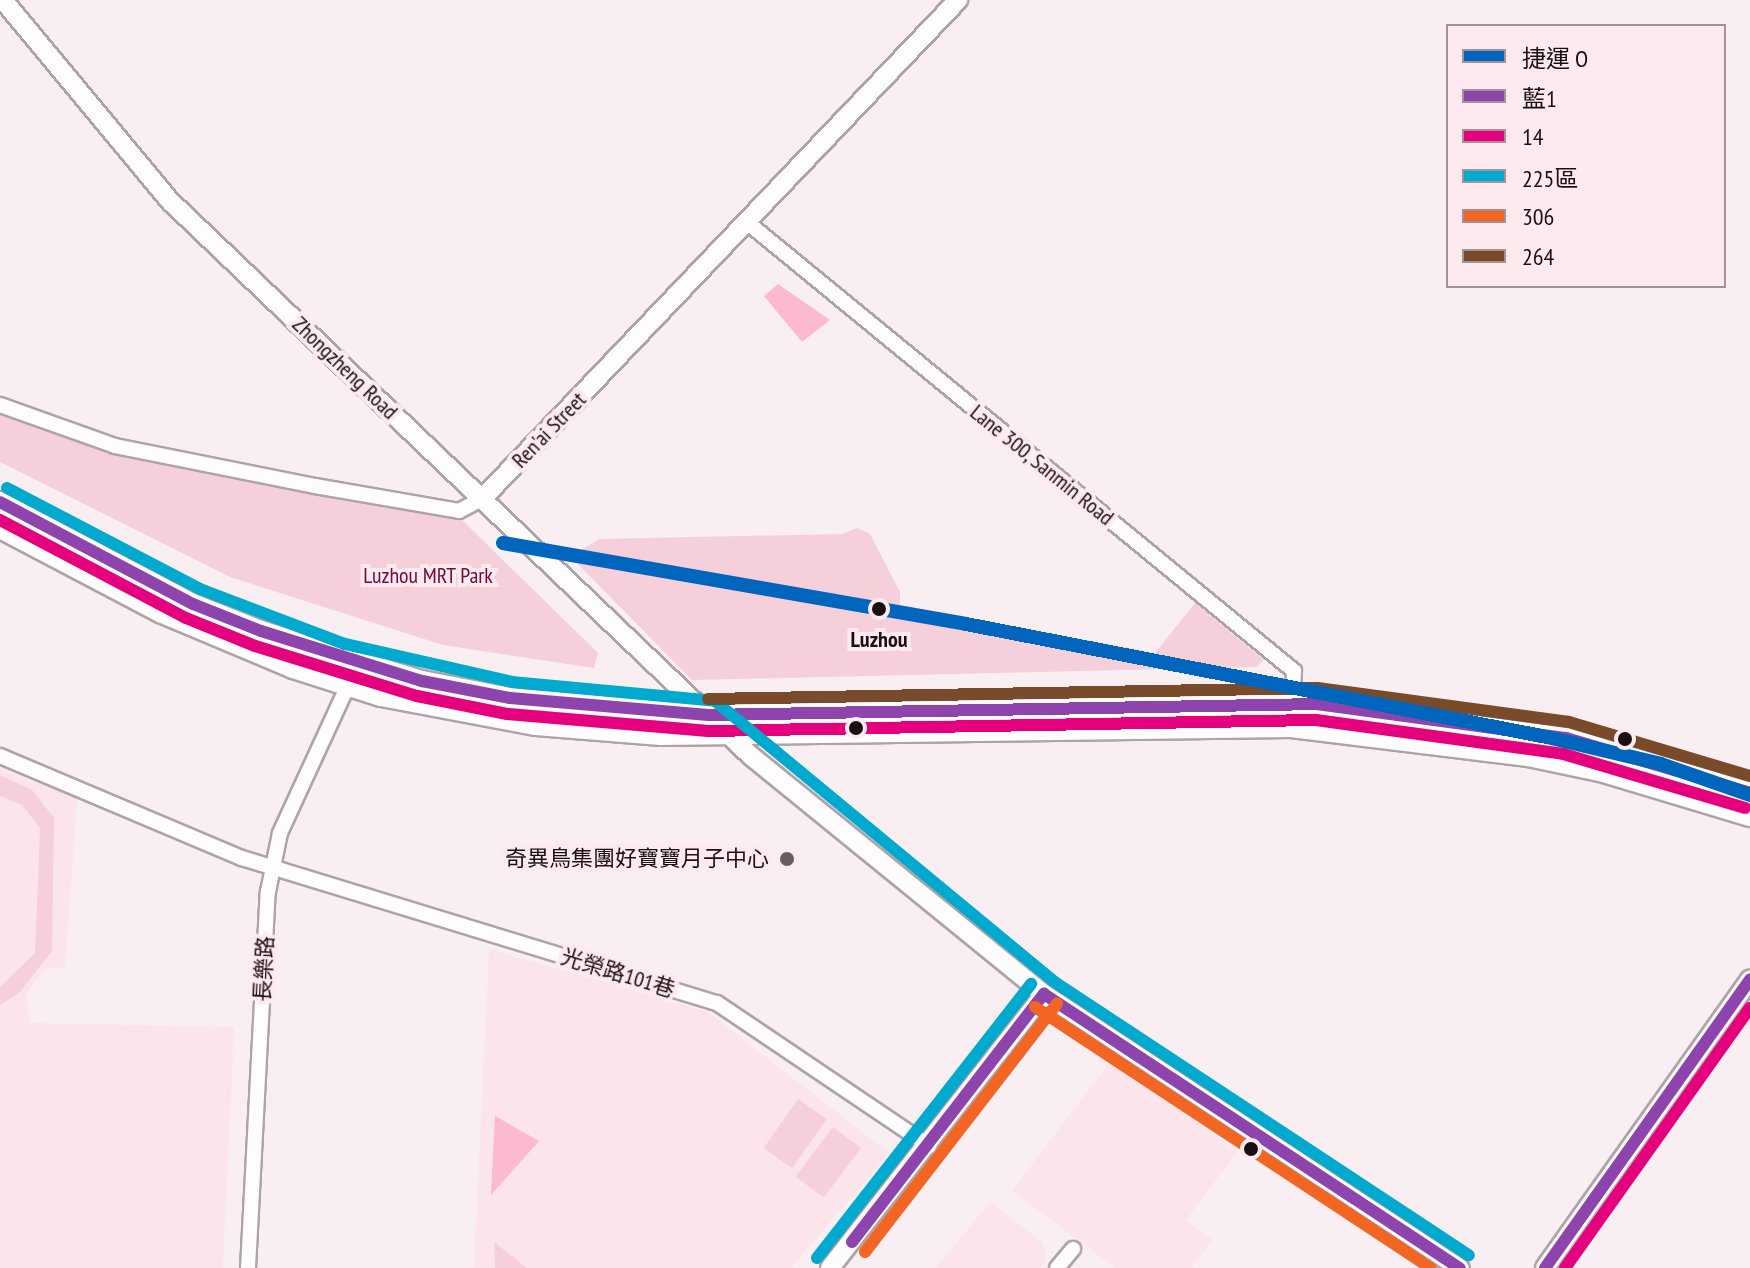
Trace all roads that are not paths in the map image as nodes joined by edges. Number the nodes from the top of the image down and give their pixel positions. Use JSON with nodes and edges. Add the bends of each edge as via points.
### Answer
{"nodes":[{"id":1,"x":3,"y":0,"type":"edge"},
{"id":2,"x":958,"y":0,"type":"edge"},
{"id":3,"x":748,"y":223,"type":"junction"},
{"id":4,"x":0,"y":405,"type":"edge"},
{"id":5,"x":482,"y":499,"type":"junction"},
{"id":6,"x":0,"y":502,"type":"edge"},
{"id":7,"x":0,"y":528,"type":"edge"},
{"id":8,"x":348,"y":685,"type":"junction"},
{"id":9,"x":1290,"y":704,"type":"junction"},
{"id":10,"x":708,"y":715,"type":"junction"},
{"id":11,"x":1291,"y":727,"type":"junction"},
{"id":12,"x":726,"y":734,"type":"junction"},
{"id":13,"x":0,"y":756,"type":"edge"},
{"id":14,"x":1750,"y":793,"type":"edge"},
{"id":15,"x":1750,"y":816,"type":"edge"},
{"id":16,"x":273,"y":868,"type":"junction"},
{"id":17,"x":1750,"y":980,"type":"edge"},
{"id":18,"x":1044,"y":994,"type":"junction"},
{"id":19,"x":929,"y":1146,"type":"junction"},
{"id":20,"x":1073,"y":1249,"type":"dead end"},
{"id":21,"x":248,"y":1268,"type":"edge"},
{"id":22,"x":830,"y":1268,"type":"edge"},
{"id":23,"x":1057,"y":1268,"type":"edge"},
{"id":24,"x":1460,"y":1268,"type":"edge"},
{"id":25,"x":1545,"y":1268,"type":"edge"}],
"edges":[{"from":1,"to":5,"type":"street","name":"Zhongzheng Road","via":[[171,202]]},
{"from":2,"to":3,"type":"street","name":"Ren'ai Street","via":[[861,96]]},
{"from":3,"to":5,"type":"street","name":"Ren'ai Street"},
{"from":3,"to":9,"type":"street","name":"Lane 300, Sanmin Road","via":[[1294,671]]},
{"from":4,"to":5,"type":"street","via":[[115,446],[315,486],[459,511]]},
{"from":5,"to":10,"type":"street","name":"Zhongzheng Road"},
{"from":6,"to":10,"type":"main road","via":[[193,604],[340,659],[510,698]]},
{"from":7,"to":8,"type":"main road","via":[[173,618]]},
{"from":8,"to":12,"type":"main road","via":[[536,725]]},
{"from":8,"to":16,"type":"street","name":"長樂路","via":[[280,833]]},
{"from":9,"to":10,"type":"main road"},
{"from":9,"to":11,"type":"street","name":"Lane 300, Sanmin Road"},
{"from":9,"to":14,"type":"main road","via":[[1482,723],[1566,738]]},
{"from":10,"to":12,"type":"street","name":"Zhongzheng Road"},
{"from":11,"to":12,"type":"main road"},
{"from":11,"to":15,"type":"main road","via":[[1528,756],[1600,771]]},
{"from":12,"to":18,"type":"street"},
{"from":13,"to":16,"type":"street","name":"光榮路101巷"},
{"from":16,"to":19,"type":"street","name":"光榮路101巷","via":[[717,1003]]},
{"from":16,"to":21,"type":"street","name":"長樂路"},
{"from":17,"to":25,"type":"street"},
{"from":18,"to":19,"type":"street"},
{"from":18,"to":24,"type":"street"},
{"from":19,"to":22,"type":"street"},
{"from":20,"to":23,"type":"street"}]}
